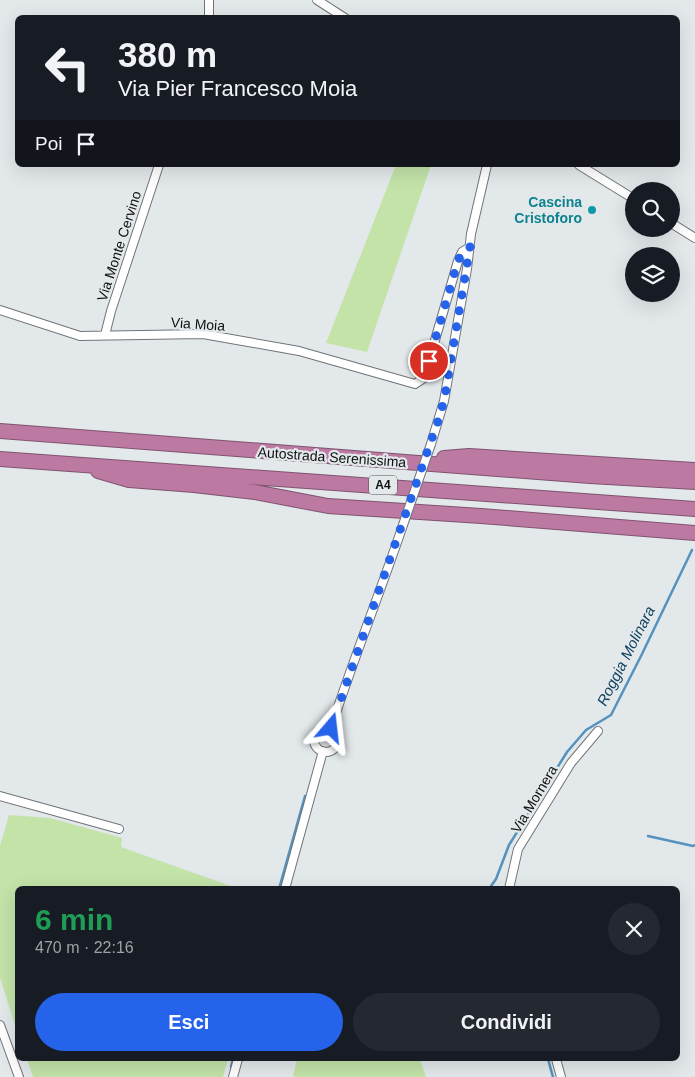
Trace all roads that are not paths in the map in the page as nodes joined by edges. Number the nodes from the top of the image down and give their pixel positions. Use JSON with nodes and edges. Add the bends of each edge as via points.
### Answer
{"nodes":[{"id":1,"x":209,"y":0,"type":"edge"},
{"id":2,"x":317,"y":0,"type":"edge"},
{"id":3,"x":209,"y":15,"type":"edge"},
{"id":4,"x":340,"y":15,"type":"edge"},
{"id":5,"x":158,"y":167,"type":"edge"},
{"id":6,"x":487,"y":167,"type":"edge"},
{"id":7,"x":582,"y":167,"type":"edge"},
{"id":8,"x":625,"y":193,"type":"edge"},
{"id":9,"x":680,"y":229,"type":"edge"},
{"id":10,"x":695,"y":238,"type":"edge"},
{"id":11,"x":470,"y":247,"type":"junction"},
{"id":12,"x":0,"y":310,"type":"edge"},
{"id":13,"x":105,"y":335,"type":"junction"},
{"id":14,"x":0,"y":432,"type":"edge"},
{"id":15,"x":0,"y":458,"type":"edge"},
{"id":16,"x":393,"y":461,"type":"junction"},
{"id":17,"x":71,"y":463,"type":"junction"},
{"id":18,"x":695,"y":470,"type":"edge"},
{"id":19,"x":695,"y":482,"type":"edge"},
{"id":20,"x":695,"y":509,"type":"edge"},
{"id":21,"x":695,"y":533,"type":"edge"},
{"id":22,"x":331,"y":728,"type":"junction"},
{"id":23,"x":598,"y":731,"type":"dead end"},
{"id":24,"x":323,"y":751,"type":"junction"},
{"id":25,"x":0,"y":796,"type":"edge"},
{"id":26,"x":119,"y":829,"type":"dead end"},
{"id":27,"x":286,"y":886,"type":"edge"},
{"id":28,"x":510,"y":886,"type":"edge"},
{"id":29,"x":0,"y":1025,"type":"edge"},
{"id":30,"x":237,"y":1061,"type":"edge"},
{"id":31,"x":557,"y":1061,"type":"edge"},
{"id":32,"x":19,"y":1077,"type":"edge"},
{"id":33,"x":232,"y":1077,"type":"edge"},
{"id":34,"x":561,"y":1077,"type":"edge"}],
"edges":[{"from":1,"to":3,"type":"street"},
{"from":2,"to":4,"type":"street"},
{"from":5,"to":13,"type":"street","name":"Via Monte Cervino"},
{"from":6,"to":11,"type":"street"},
{"from":7,"to":8,"type":"street"},
{"from":9,"to":10,"type":"street"},
{"from":11,"to":13,"type":"street","name":"Via Moia","via":[[462,252],[458,261],[424,378],[415,384],[299,351],[203,334]]},
{"from":11,"to":22,"type":"street","bridge":true,"via":[[444,401]]},
{"from":12,"to":13,"type":"street","name":"Via Moia","via":[[80,336]]},
{"from":14,"to":16,"type":"highway","name":"Autostrada Serenissima","number":"A4"},
{"from":15,"to":17,"type":"highway","name":"Autostrada Serenissima","number":"A4"},
{"from":16,"to":18,"type":"highway","via":[[469,456]]},
{"from":16,"to":19,"type":"highway","name":"Autostrada Serenissima","number":"A4"},
{"from":17,"to":20,"type":"highway","name":"Autostrada Serenissima","number":"A4"},
{"from":17,"to":21,"type":"highway","via":[[129,480],[255,492],[328,506]]},
{"from":22,"to":24,"type":"street","via":[[338,737],[337,745],[331,751]]},
{"from":22,"to":24,"type":"street","via":[[322,728],[315,736],[317,747]]},
{"from":23,"to":28,"type":"street","name":"Via Mornera","via":[[571,763],[518,849]]},
{"from":24,"to":27,"type":"street"},
{"from":25,"to":26,"type":"street"},
{"from":29,"to":32,"type":"street"},
{"from":30,"to":33,"type":"street"},
{"from":31,"to":34,"type":"street"}]}
